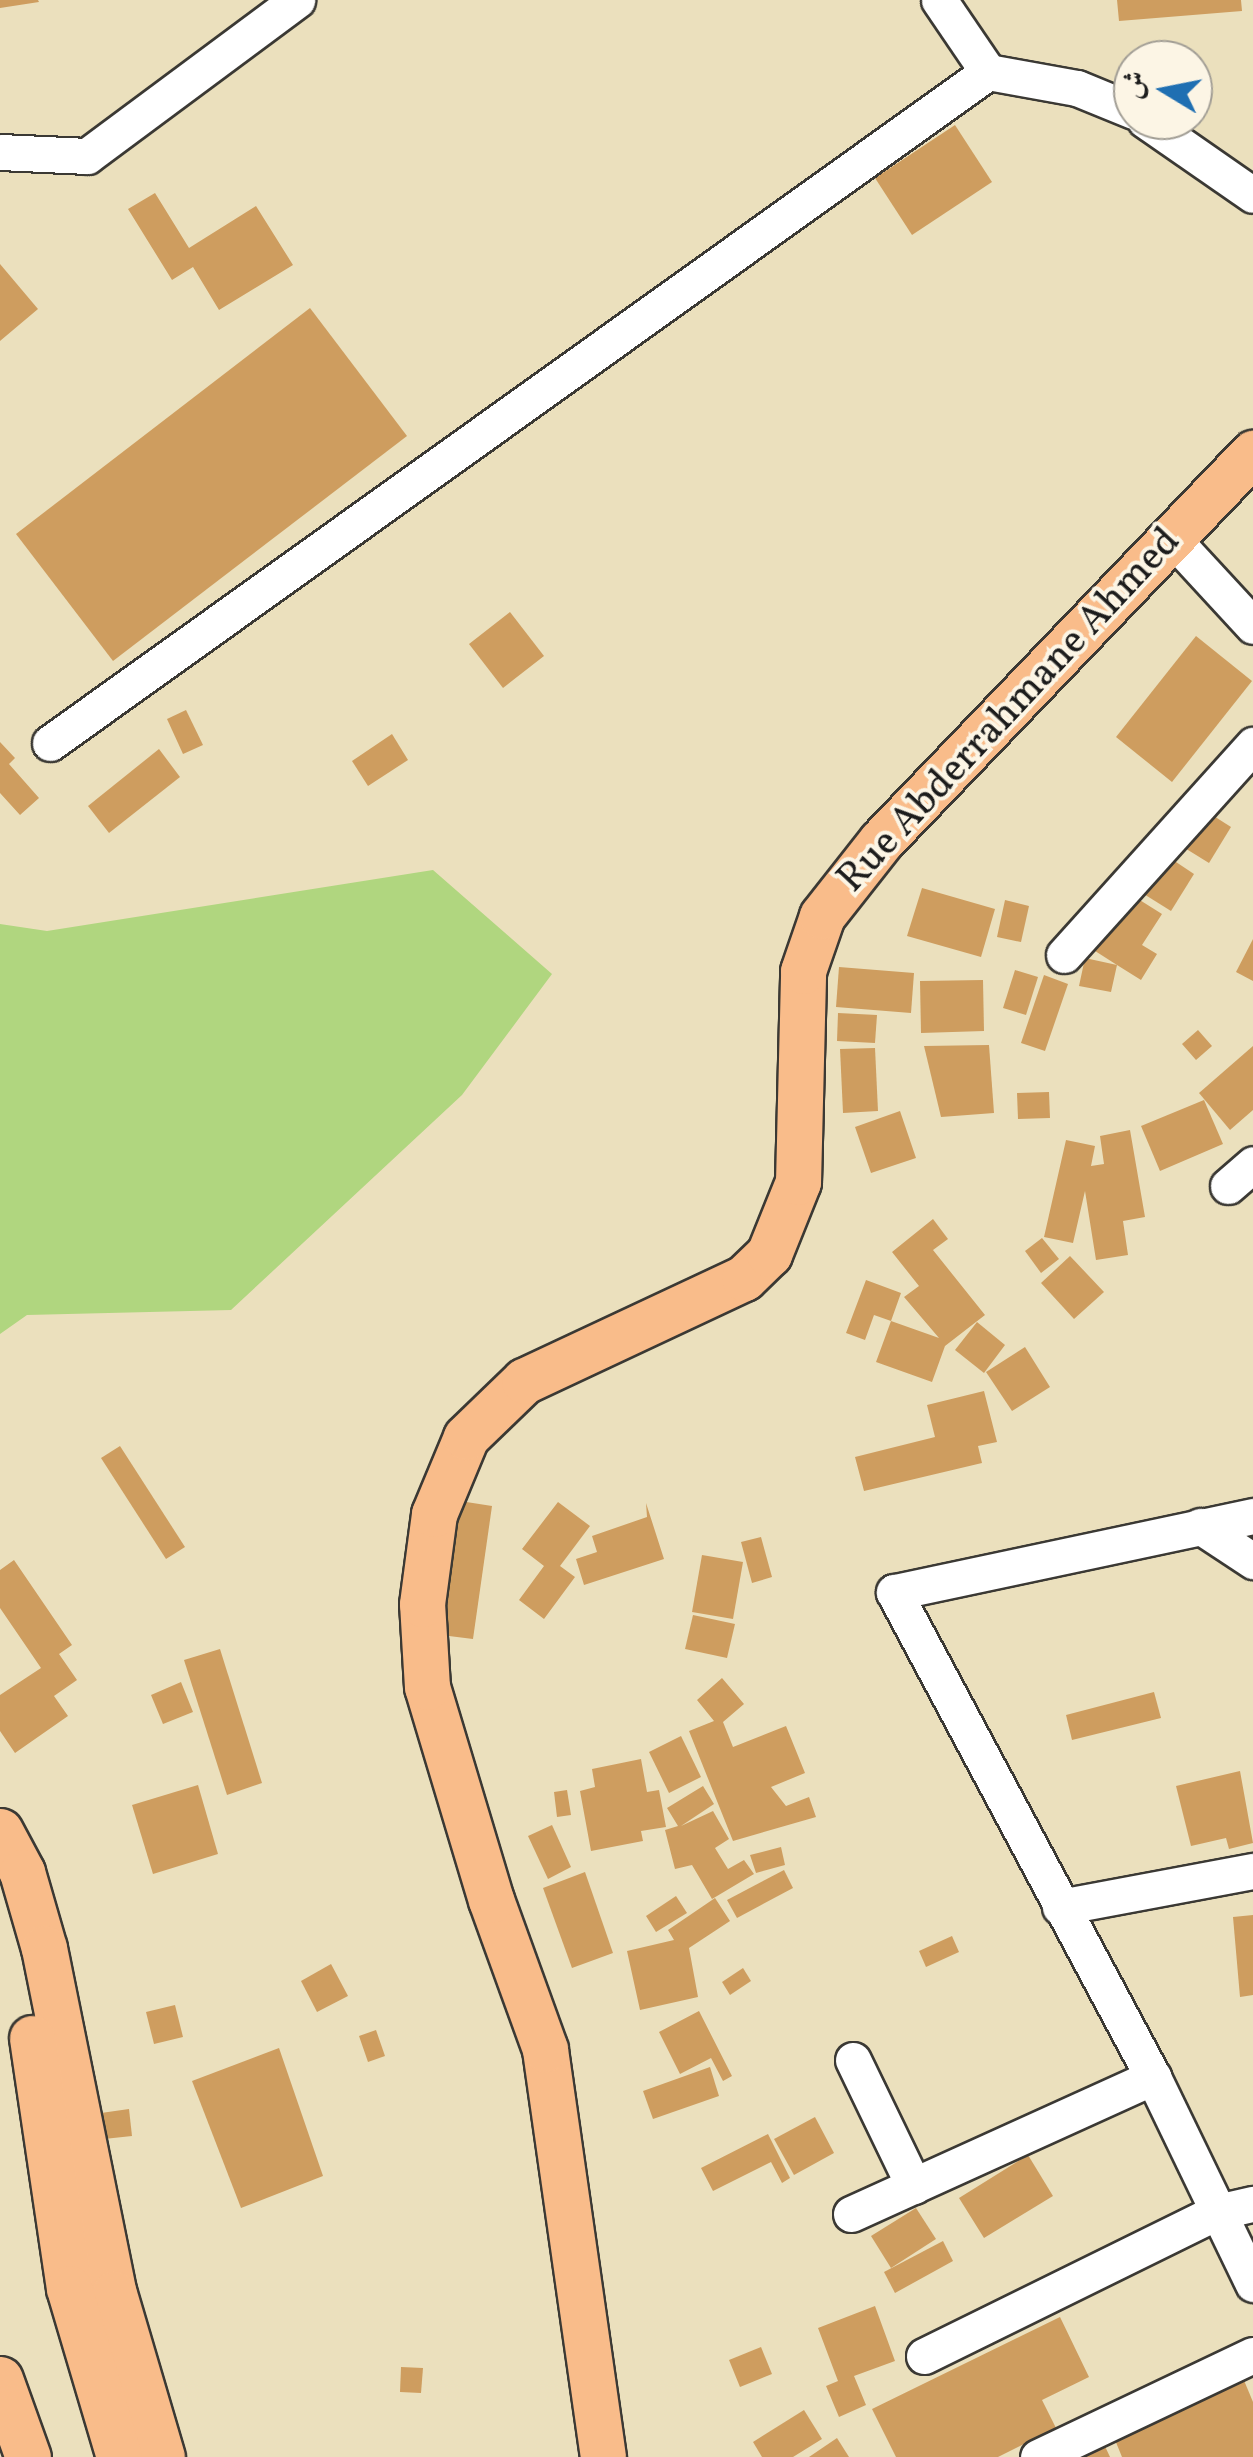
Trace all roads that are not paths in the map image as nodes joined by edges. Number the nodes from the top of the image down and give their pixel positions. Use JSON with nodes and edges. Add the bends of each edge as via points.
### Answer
{"nodes":[{"id":1,"x":298,"y":0,"type":"edge"},
{"id":2,"x":938,"y":0,"type":"edge"},
{"id":3,"x":988,"y":72,"type":"junction"},
{"id":4,"x":1113,"y":103,"type":"edge"},
{"id":5,"x":1175,"y":140,"type":"edge"},
{"id":6,"x":0,"y":152,"type":"edge"},
{"id":7,"x":1253,"y":195,"type":"edge"},
{"id":8,"x":1253,"y":453,"type":"edge"},
{"id":9,"x":1170,"y":537,"type":"junction"},
{"id":10,"x":1253,"y":626,"type":"edge"},
{"id":11,"x":50,"y":742,"type":"dead end"},
{"id":12,"x":1253,"y":745,"type":"edge"},
{"id":13,"x":1064,"y":955,"type":"dead end"},
{"id":14,"x":1253,"y":1516,"type":"edge"},
{"id":15,"x":1200,"y":1526,"type":"junction"},
{"id":16,"x":1253,"y":1561,"type":"edge"},
{"id":17,"x":0,"y":1831,"type":"edge"},
{"id":18,"x":1253,"y":1870,"type":"edge"},
{"id":19,"x":0,"y":1900,"type":"edge"},
{"id":20,"x":1060,"y":1907,"type":"junction"},
{"id":21,"x":852,"y":2060,"type":"dead end"},
{"id":22,"x":1153,"y":2077,"type":"junction"},
{"id":23,"x":914,"y":2186,"type":"junction"},
{"id":24,"x":1253,"y":2204,"type":"edge"},
{"id":25,"x":1217,"y":2212,"type":"junction"},
{"id":26,"x":851,"y":2214,"type":"dead end"},
{"id":27,"x":1253,"y":2284,"type":"edge"},
{"id":28,"x":1253,"y":2355,"type":"edge"},
{"id":29,"x":924,"y":2356,"type":"dead end"},
{"id":30,"x":0,"y":2379,"type":"edge"},
{"id":31,"x":28,"y":2457,"type":"edge"},
{"id":32,"x":119,"y":2457,"type":"edge"},
{"id":33,"x":162,"y":2457,"type":"edge"},
{"id":34,"x":603,"y":2457,"type":"edge"},
{"id":35,"x":1038,"y":2457,"type":"edge"}],
"edges":[{"from":1,"to":6,"type":"street","via":[[87,156]]},
{"from":2,"to":3,"type":"street"},
{"from":3,"to":4,"type":"street","via":[[1078,88]]},
{"from":3,"to":11,"type":"street"},
{"from":5,"to":7,"type":"street"},
{"from":8,"to":9,"type":"main road","name":"Rue Abderrahmane Ahmed"},
{"from":9,"to":10,"type":"street"},
{"from":9,"to":34,"type":"main road","name":"Rue Abderrahmane Ahmed","via":[[881,842],[822,916],[803,971],[798,1182],[769,1254],[744,1278],[524,1381],[466,1436],[434,1514],[422,1604],[427,1687],[491,1900],[545,2049]]},
{"from":12,"to":13,"type":"street"},
{"from":14,"to":15,"type":"street"},
{"from":15,"to":16,"type":"street"},
{"from":15,"to":20,"type":"street","via":[[894,1592]]},
{"from":17,"to":33,"type":"main road","via":[[22,1872],[44,1948],[114,2294]]},
{"from":18,"to":20,"type":"street"},
{"from":19,"to":32,"type":"main road","via":[[36,2058],[69,2288]]},
{"from":20,"to":22,"type":"street"},
{"from":21,"to":23,"type":"street"},
{"from":22,"to":23,"type":"street"},
{"from":22,"to":25,"type":"street"},
{"from":23,"to":26,"type":"street"},
{"from":24,"to":25,"type":"street"},
{"from":25,"to":27,"type":"street"},
{"from":25,"to":29,"type":"street"},
{"from":28,"to":35,"type":"street"},
{"from":30,"to":31,"type":"main road"}]}
